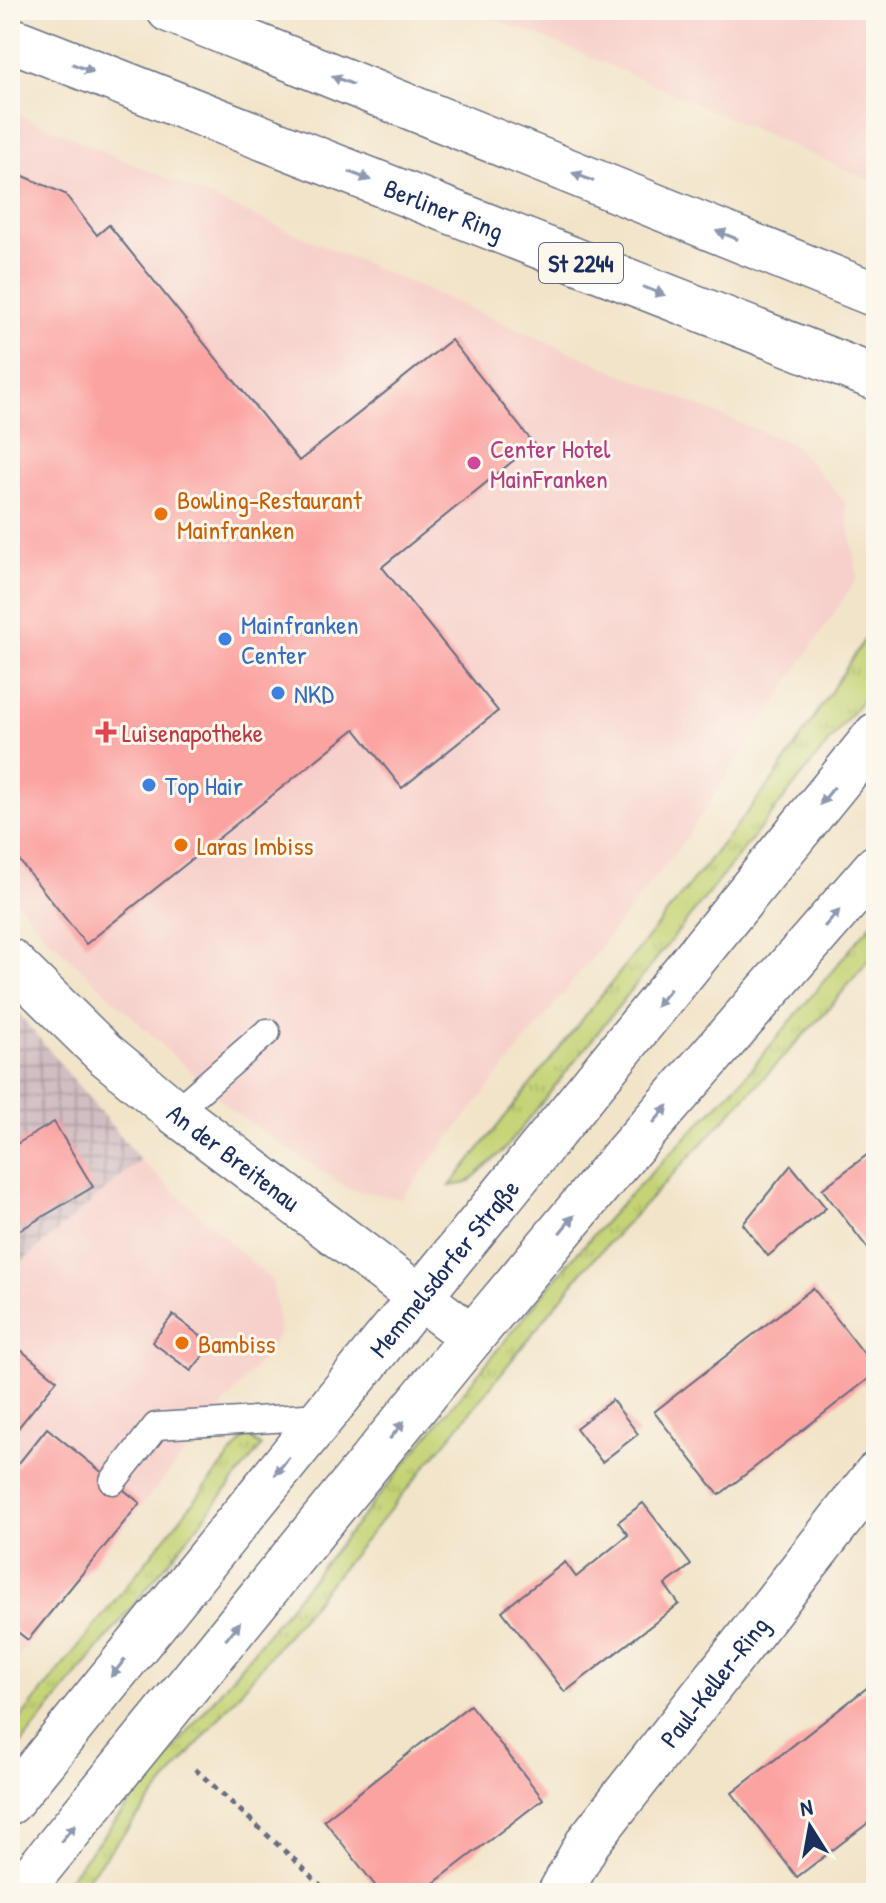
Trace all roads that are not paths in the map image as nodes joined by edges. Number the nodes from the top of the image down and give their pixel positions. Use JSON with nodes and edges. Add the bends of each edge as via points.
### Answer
{"nodes":[{"id":1,"x":169,"y":10,"type":"edge"},
{"id":2,"x":10,"y":39,"type":"edge"},
{"id":3,"x":876,"y":295,"type":"edge"},
{"id":4,"x":876,"y":378,"type":"edge"},
{"id":5,"x":876,"y":735,"type":"edge"},
{"id":6,"x":876,"y":867,"type":"edge"},
{"id":7,"x":10,"y":961,"type":"edge"},
{"id":8,"x":267,"y":1032,"type":"dead end"},
{"id":9,"x":175,"y":1112,"type":"junction"},
{"id":10,"x":419,"y":1297,"type":"junction"},
{"id":11,"x":472,"y":1337,"type":"junction"},
{"id":12,"x":322,"y":1416,"type":"junction"},
{"id":13,"x":876,"y":1474,"type":"edge"},
{"id":14,"x":113,"y":1481,"type":"dead end"},
{"id":15,"x":14,"y":1787,"type":"edge"},
{"id":16,"x":19,"y":1893,"type":"edge"},
{"id":17,"x":560,"y":1893,"type":"edge"}],
"edges":[{"from":3,"to":1,"type":"main road","one_way":true},
{"from":2,"to":4,"type":"main road","name":"Berliner Ring","number":"St 2244","one_way":true},
{"from":5,"to":10,"type":"main road","name":"Memmelsdorfer Straße","one_way":true},
{"from":11,"to":6,"type":"main road","one_way":true},
{"from":7,"to":9,"type":"main road","name":"An der Breitenau","via":[[104,1053]]},
{"from":8,"to":9,"type":"lane"},
{"from":9,"to":10,"type":"main road","name":"An der Breitenau"},
{"from":10,"to":11,"type":"main road","name":"An der Breitenau"},
{"from":10,"to":12,"type":"main road","name":"Memmelsdorfer Straße"},
{"from":16,"to":11,"type":"main road","one_way":true},
{"from":12,"to":14,"type":"lane","via":[[156,1426]]},
{"from":12,"to":15,"type":"main road","name":"Memmelsdorfer Straße","one_way":true},
{"from":13,"to":17,"type":"main road","name":"Paul-Keller-Ring","via":[[588,1842]]}]}
